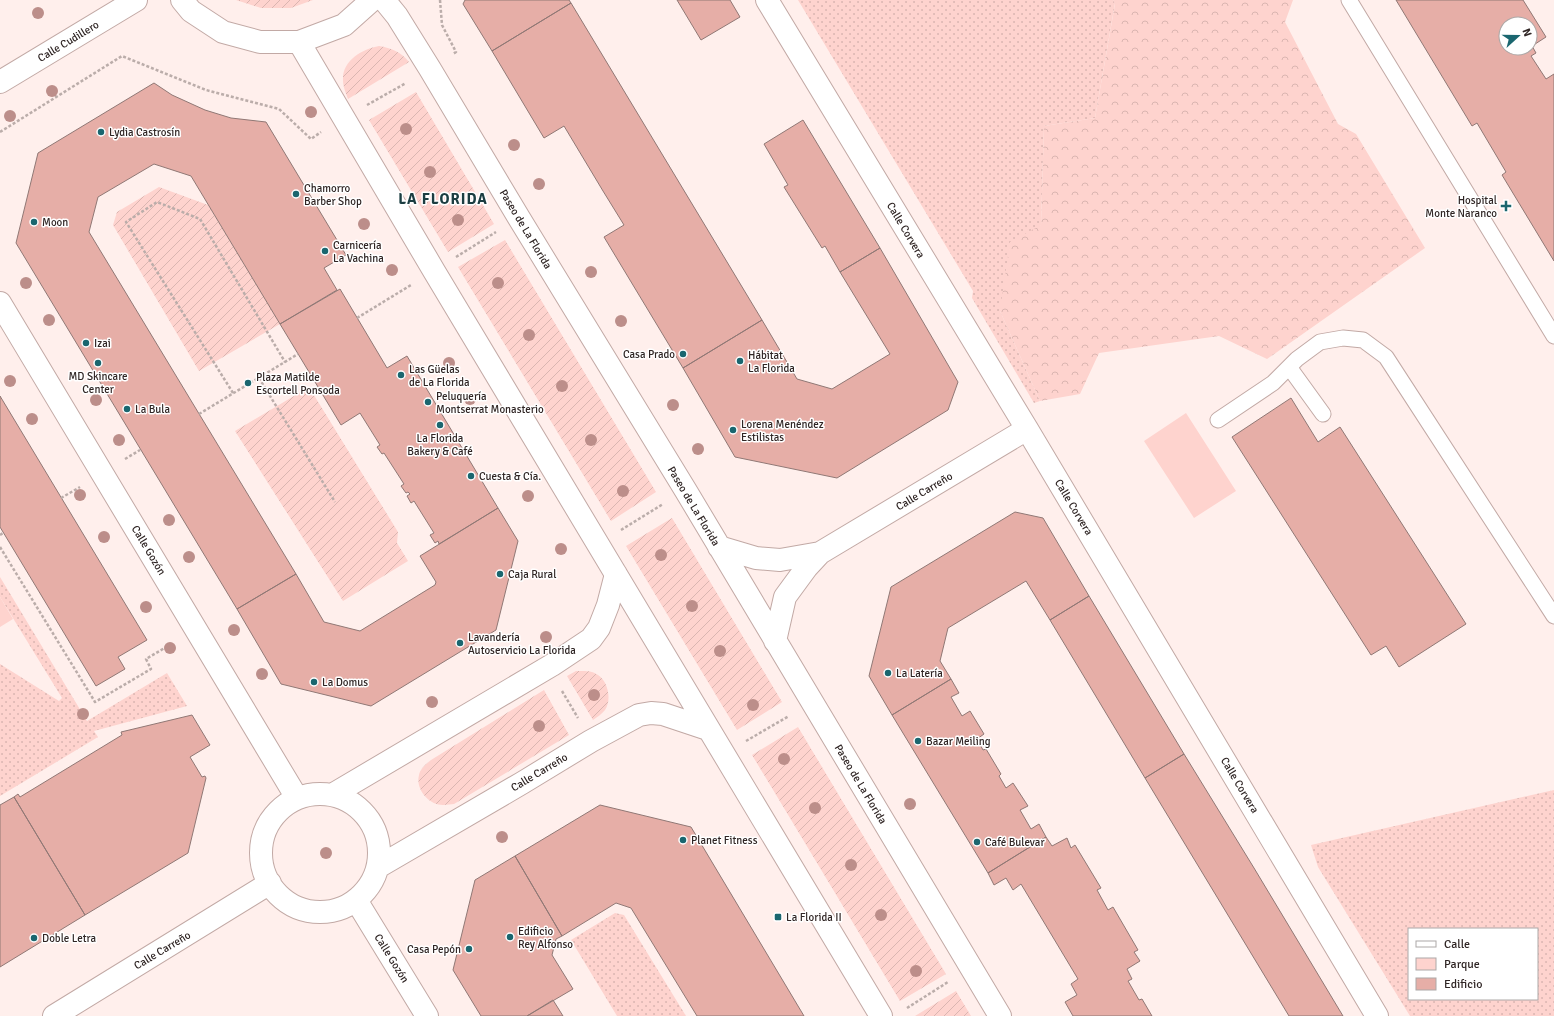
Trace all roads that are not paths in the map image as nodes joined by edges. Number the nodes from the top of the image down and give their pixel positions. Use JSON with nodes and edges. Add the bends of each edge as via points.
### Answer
{"nodes":[{"id":1,"x":136,"y":0,"type":"edge"},
{"id":2,"x":182,"y":0,"type":"edge"},
{"id":3,"x":372,"y":0,"type":"edge"},
{"id":4,"x":384,"y":0,"type":"edge"},
{"id":5,"x":767,"y":0,"type":"edge"},
{"id":6,"x":1349,"y":0,"type":"edge"},
{"id":7,"x":299,"y":42,"type":"junction"},
{"id":8,"x":0,"y":82,"type":"edge"},
{"id":9,"x":0,"y":303,"type":"edge"},
{"id":10,"x":1554,"y":336,"type":"edge"},
{"id":11,"x":1289,"y":367,"type":"junction"},
{"id":12,"x":1322,"y":414,"type":"dead end"},
{"id":13,"x":1218,"y":420,"type":"dead end"},
{"id":14,"x":1027,"y":428,"type":"junction"},
{"id":15,"x":718,"y":547,"type":"junction"},
{"id":16,"x":820,"y":553,"type":"junction"},
{"id":17,"x":616,"y":574,"type":"junction"},
{"id":18,"x":1554,"y":616,"type":"edge"},
{"id":19,"x":775,"y":641,"type":"junction"},
{"id":20,"x":708,"y":729,"type":"junction"},
{"id":21,"x":332,"y":795,"type":"junction"},
{"id":22,"x":297,"y":798,"type":"junction"},
{"id":23,"x":378,"y":866,"type":"junction"},
{"id":24,"x":270,"y":883,"type":"junction"},
{"id":25,"x":356,"y":900,"type":"junction"},
{"id":26,"x":54,"y":1016,"type":"edge"},
{"id":27,"x":427,"y":1016,"type":"edge"},
{"id":28,"x":881,"y":1016,"type":"edge"},
{"id":29,"x":1000,"y":1016,"type":"edge"},
{"id":30,"x":1377,"y":1016,"type":"edge"}],
"edges":[{"from":1,"to":8,"type":"street","name":"Calle Cudillero"},
{"from":2,"to":7,"type":"street","via":[[191,11],[223,32],[260,42]]},
{"from":3,"to":7,"type":"street","via":[[344,25]]},
{"from":4,"to":15,"type":"street","name":"Paseo de La Florida","via":[[430,69]]},
{"from":5,"to":14,"type":"street","name":"Calle Corvera"},
{"from":6,"to":10,"type":"lane"},
{"from":7,"to":17,"type":"street"},
{"from":9,"to":22,"type":"street","name":"Calle Gozón"},
{"from":11,"to":12,"type":"lane"},
{"from":11,"to":13,"type":"lane","via":[[1273,383]]},
{"from":11,"to":18,"type":"lane","via":[[1320,342],[1342,338],[1363,340],[1386,357]]},
{"from":14,"to":16,"type":"street","name":"Calle Carreño"},
{"from":14,"to":30,"type":"street","name":"Calle Corvera"},
{"from":15,"to":16,"type":"street","via":[[756,558],[780,560]]},
{"from":15,"to":19,"type":"street","name":"Paseo de La Florida"},
{"from":16,"to":19,"type":"street","via":[[786,597]]},
{"from":17,"to":20,"type":"street"},
{"from":17,"to":21,"type":"street","via":[[608,605],[599,628],[591,639],[548,668]]},
{"from":19,"to":29,"type":"street","name":"Paseo de La Florida"},
{"from":20,"to":23,"type":"street","name":"Calle Carreño","via":[[674,716],[651,713],[639,715],[591,740]]},
{"from":20,"to":28,"type":"street"},
{"from":21,"to":22,"type":"street","via":[[312,794]]},
{"from":21,"to":23,"type":"street","via":[[357,807],[374,828],[379,850]]},
{"from":22,"to":24,"type":"street","via":[[281,808],[269,822],[263,838],[261,858]]},
{"from":23,"to":25,"type":"street","via":[[367,889]]},
{"from":24,"to":25,"type":"street","via":[[283,899],[298,908],[316,912],[336,910]]},
{"from":24,"to":26,"type":"street","name":"Calle Carreño"},
{"from":25,"to":27,"type":"street","name":"Calle Gozón"}]}
